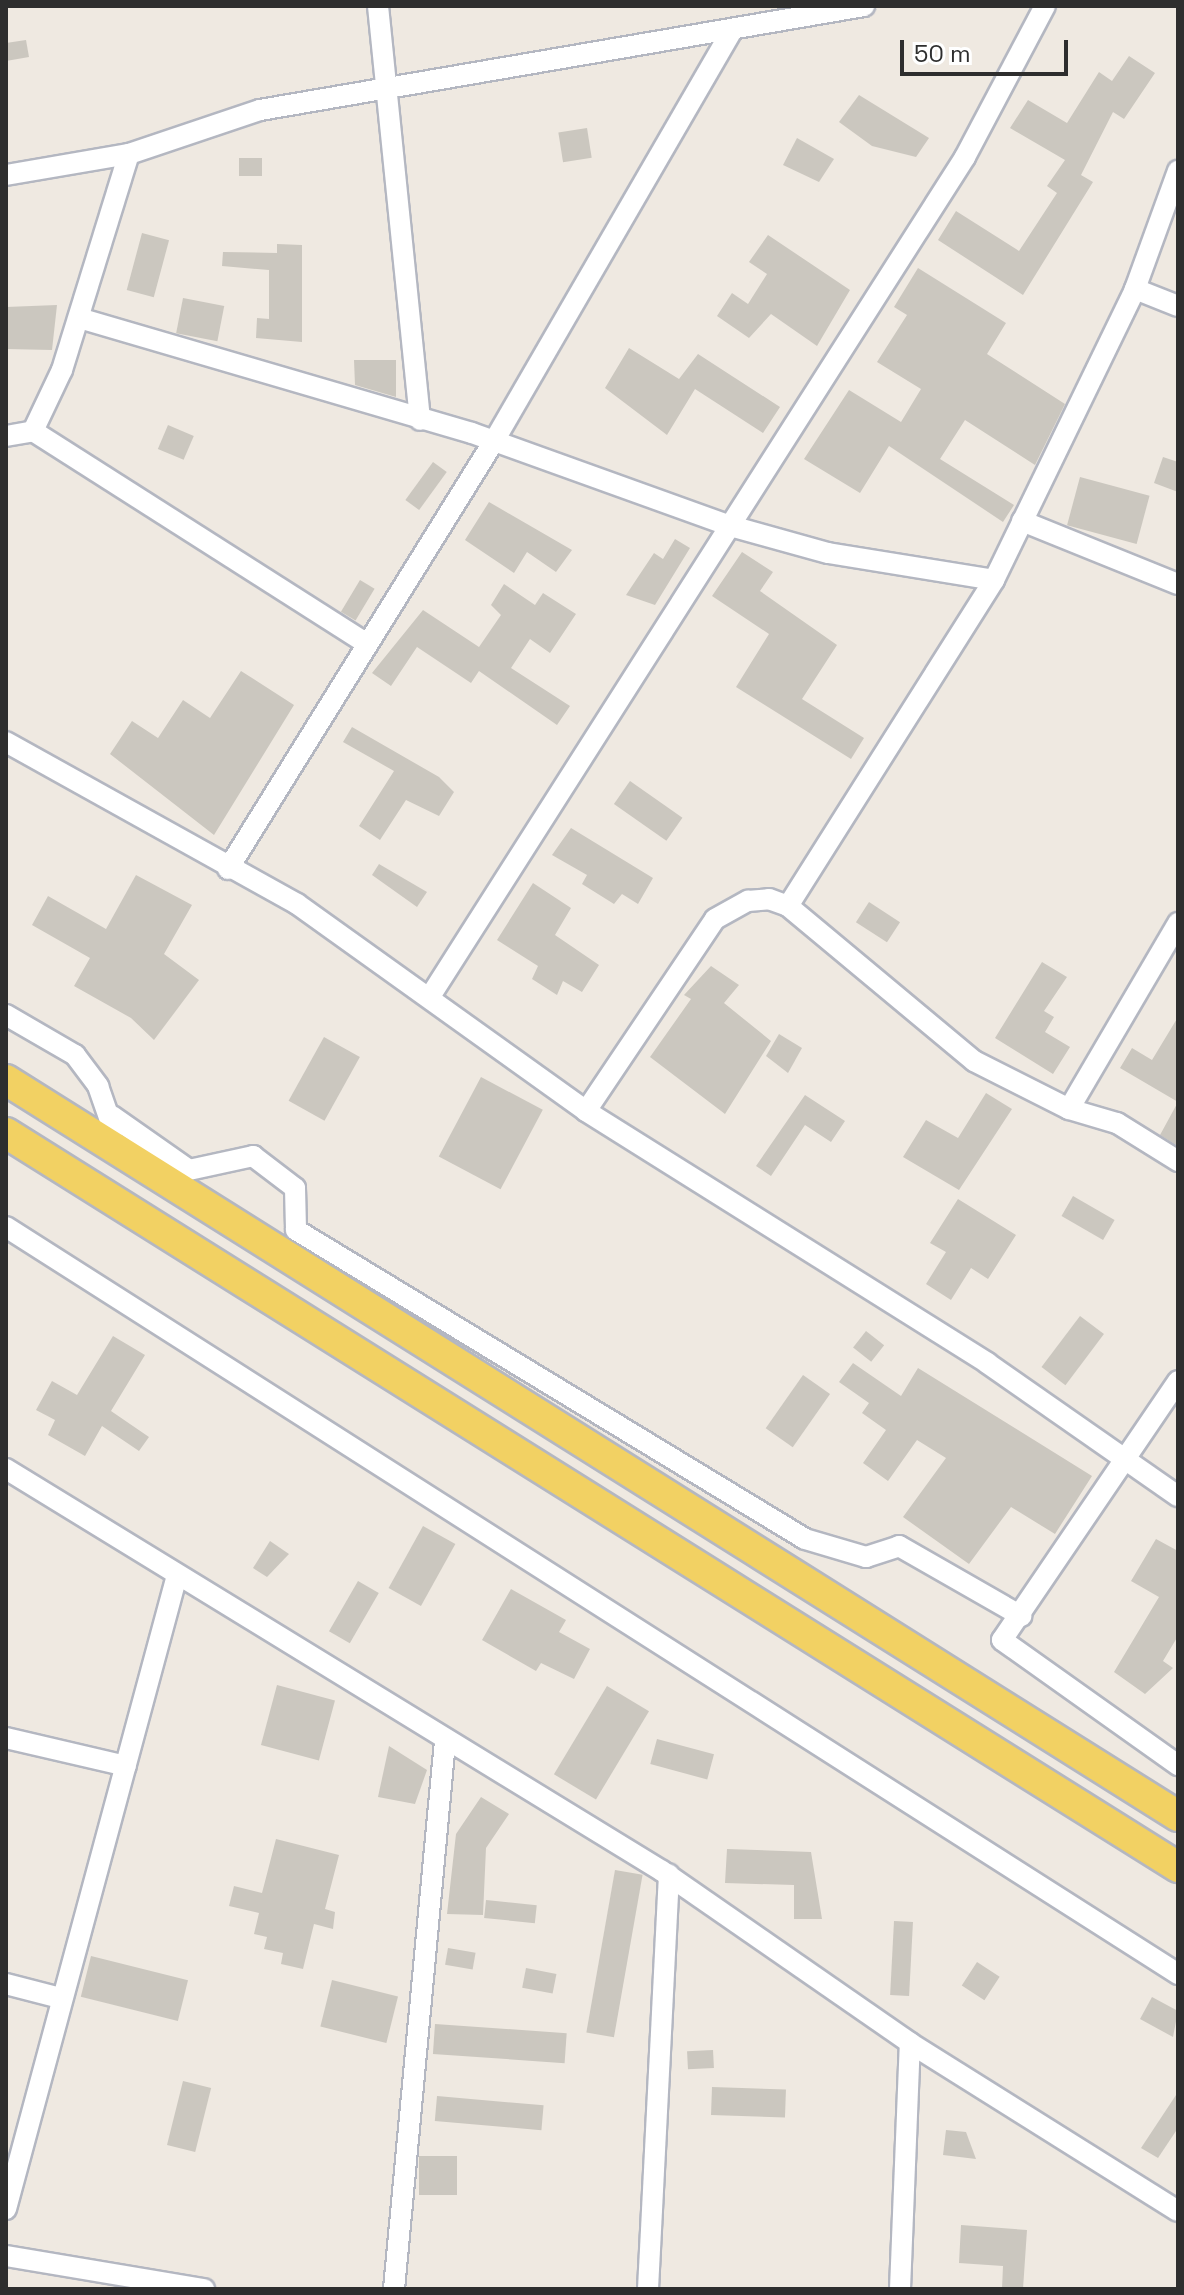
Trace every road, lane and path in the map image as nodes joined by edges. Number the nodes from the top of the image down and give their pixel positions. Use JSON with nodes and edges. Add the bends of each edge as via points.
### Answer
{"nodes":[{"id":1,"x":378,"y":6,"type":"edge"},
{"id":2,"x":864,"y":6,"type":"edge"},
{"id":3,"x":1045,"y":6,"type":"edge"},
{"id":4,"x":731,"y":32,"type":"junction"},
{"id":5,"x":388,"y":93,"type":"junction"},
{"id":6,"x":129,"y":154,"type":"junction"},
{"id":7,"x":1178,"y":171,"type":"edge"},
{"id":8,"x":6,"y":175,"type":"edge"},
{"id":9,"x":1135,"y":289,"type":"junction"},
{"id":10,"x":1178,"y":306,"type":"edge"},
{"id":11,"x":79,"y":318,"type":"junction"},
{"id":12,"x":420,"y":420,"type":"junction"},
{"id":13,"x":33,"y":431,"type":"junction"},
{"id":14,"x":6,"y":436,"type":"edge"},
{"id":15,"x":494,"y":441,"type":"junction"},
{"id":16,"x":1022,"y":521,"type":"junction"},
{"id":17,"x":727,"y":525,"type":"junction"},
{"id":18,"x":994,"y":580,"type":"junction"},
{"id":19,"x":1178,"y":584,"type":"edge"},
{"id":20,"x":367,"y":644,"type":"junction"},
{"id":21,"x":6,"y":742,"type":"edge"},
{"id":22,"x":228,"y":869,"type":"junction"},
{"id":23,"x":788,"y":906,"type":"junction"},
{"id":24,"x":1178,"y":923,"type":"edge"},
{"id":25,"x":431,"y":995,"type":"junction"},
{"id":26,"x":6,"y":1015,"type":"edge"},
{"id":27,"x":6,"y":1080,"type":"edge"},
{"id":28,"x":1069,"y":1109,"type":"junction"},
{"id":29,"x":586,"y":1111,"type":"junction"},
{"id":30,"x":112,"y":1116,"type":"junction"},
{"id":31,"x":6,"y":1133,"type":"edge"},
{"id":32,"x":115,"y":1149,"type":"junction"},
{"id":33,"x":1178,"y":1161,"type":"edge"},
{"id":34,"x":6,"y":1227,"type":"edge"},
{"id":35,"x":1178,"y":1381,"type":"edge"},
{"id":36,"x":1123,"y":1461,"type":"junction"},
{"id":37,"x":6,"y":1469,"type":"edge"},
{"id":38,"x":1178,"y":1496,"type":"edge"},
{"id":39,"x":176,"y":1579,"type":"junction"},
{"id":40,"x":1021,"y":1616,"type":"junction"},
{"id":41,"x":6,"y":1738,"type":"edge"},
{"id":42,"x":445,"y":1741,"type":"junction"},
{"id":43,"x":1178,"y":1765,"type":"edge"},
{"id":44,"x":126,"y":1766,"type":"junction"},
{"id":45,"x":1178,"y":1816,"type":"edge"},
{"id":46,"x":1178,"y":1867,"type":"edge"},
{"id":47,"x":669,"y":1875,"type":"junction"},
{"id":48,"x":1178,"y":1974,"type":"edge"},
{"id":49,"x":6,"y":1984,"type":"edge"},
{"id":50,"x":60,"y":1998,"type":"junction"},
{"id":51,"x":910,"y":2043,"type":"junction"},
{"id":52,"x":6,"y":2209,"type":"edge"},
{"id":53,"x":1178,"y":2211,"type":"edge"},
{"id":54,"x":6,"y":2256,"type":"edge"},
{"id":55,"x":178,"y":2287,"type":"edge"},
{"id":56,"x":204,"y":2289,"type":"edge"},
{"id":57,"x":394,"y":2289,"type":"edge"},
{"id":58,"x":648,"y":2289,"type":"edge"},
{"id":59,"x":900,"y":2289,"type":"edge"}],
"edges":[{"from":1,"to":5,"type":"street"},
{"from":2,"to":4,"type":"street"},
{"from":3,"to":17,"type":"street","via":[[965,157]]},
{"from":4,"to":5,"type":"street"},
{"from":4,"to":15,"type":"street"},
{"from":5,"to":6,"type":"street","via":[[260,110]]},
{"from":5,"to":12,"type":"street"},
{"from":6,"to":8,"type":"street"},
{"from":6,"to":11,"type":"street"},
{"from":7,"to":9,"type":"street"},
{"from":9,"to":10,"type":"street"},
{"from":9,"to":16,"type":"street"},
{"from":11,"to":12,"type":"street"},
{"from":11,"to":13,"type":"street"},
{"from":12,"to":15,"type":"street"},
{"from":13,"to":14,"type":"street"},
{"from":13,"to":20,"type":"street"},
{"from":15,"to":17,"type":"street"},
{"from":15,"to":20,"type":"street"},
{"from":16,"to":18,"type":"street"},
{"from":16,"to":19,"type":"street"},
{"from":17,"to":18,"type":"street","via":[[828,553]]},
{"from":17,"to":25,"type":"street"},
{"from":18,"to":23,"type":"street"},
{"from":20,"to":22,"type":"street"},
{"from":21,"to":22,"type":"street"},
{"from":22,"to":25,"type":"street","via":[[297,904]]},
{"from":23,"to":28,"type":"street","via":[[974,1061]]},
{"from":23,"to":29,"type":"street","via":[[748,901],[715,919]]},
{"from":24,"to":28,"type":"street"},
{"from":25,"to":29,"type":"street"},
{"from":26,"to":30,"type":"street","via":[[75,1055]]},
{"from":27,"to":32,"type":"main road"},
{"from":28,"to":33,"type":"street","via":[[1117,1123]]},
{"from":29,"to":36,"type":"street","via":[[987,1363]]},
{"from":30,"to":32,"type":"street"},
{"from":30,"to":40,"type":"street","via":[[189,1170],[253,1156],[295,1188],[296,1230],[805,1539],[866,1557],[899,1546]]},
{"from":31,"to":46,"type":"main road"},
{"from":32,"to":45,"type":"main road"},
{"from":34,"to":48,"type":"street"},
{"from":35,"to":36,"type":"street"},
{"from":36,"to":38,"type":"street"},
{"from":36,"to":40,"type":"street"},
{"from":37,"to":39,"type":"street"},
{"from":39,"to":42,"type":"street"},
{"from":39,"to":44,"type":"street"},
{"from":40,"to":43,"type":"street","via":[[1002,1640]]},
{"from":41,"to":44,"type":"street"},
{"from":42,"to":47,"type":"street"},
{"from":42,"to":57,"type":"street"},
{"from":44,"to":50,"type":"street"},
{"from":47,"to":51,"type":"street"},
{"from":47,"to":58,"type":"street"},
{"from":49,"to":50,"type":"street"},
{"from":50,"to":52,"type":"street"},
{"from":51,"to":53,"type":"street"},
{"from":51,"to":59,"type":"street"},
{"from":54,"to":55,"type":"street"},
{"from":55,"to":56,"type":"street"}]}
